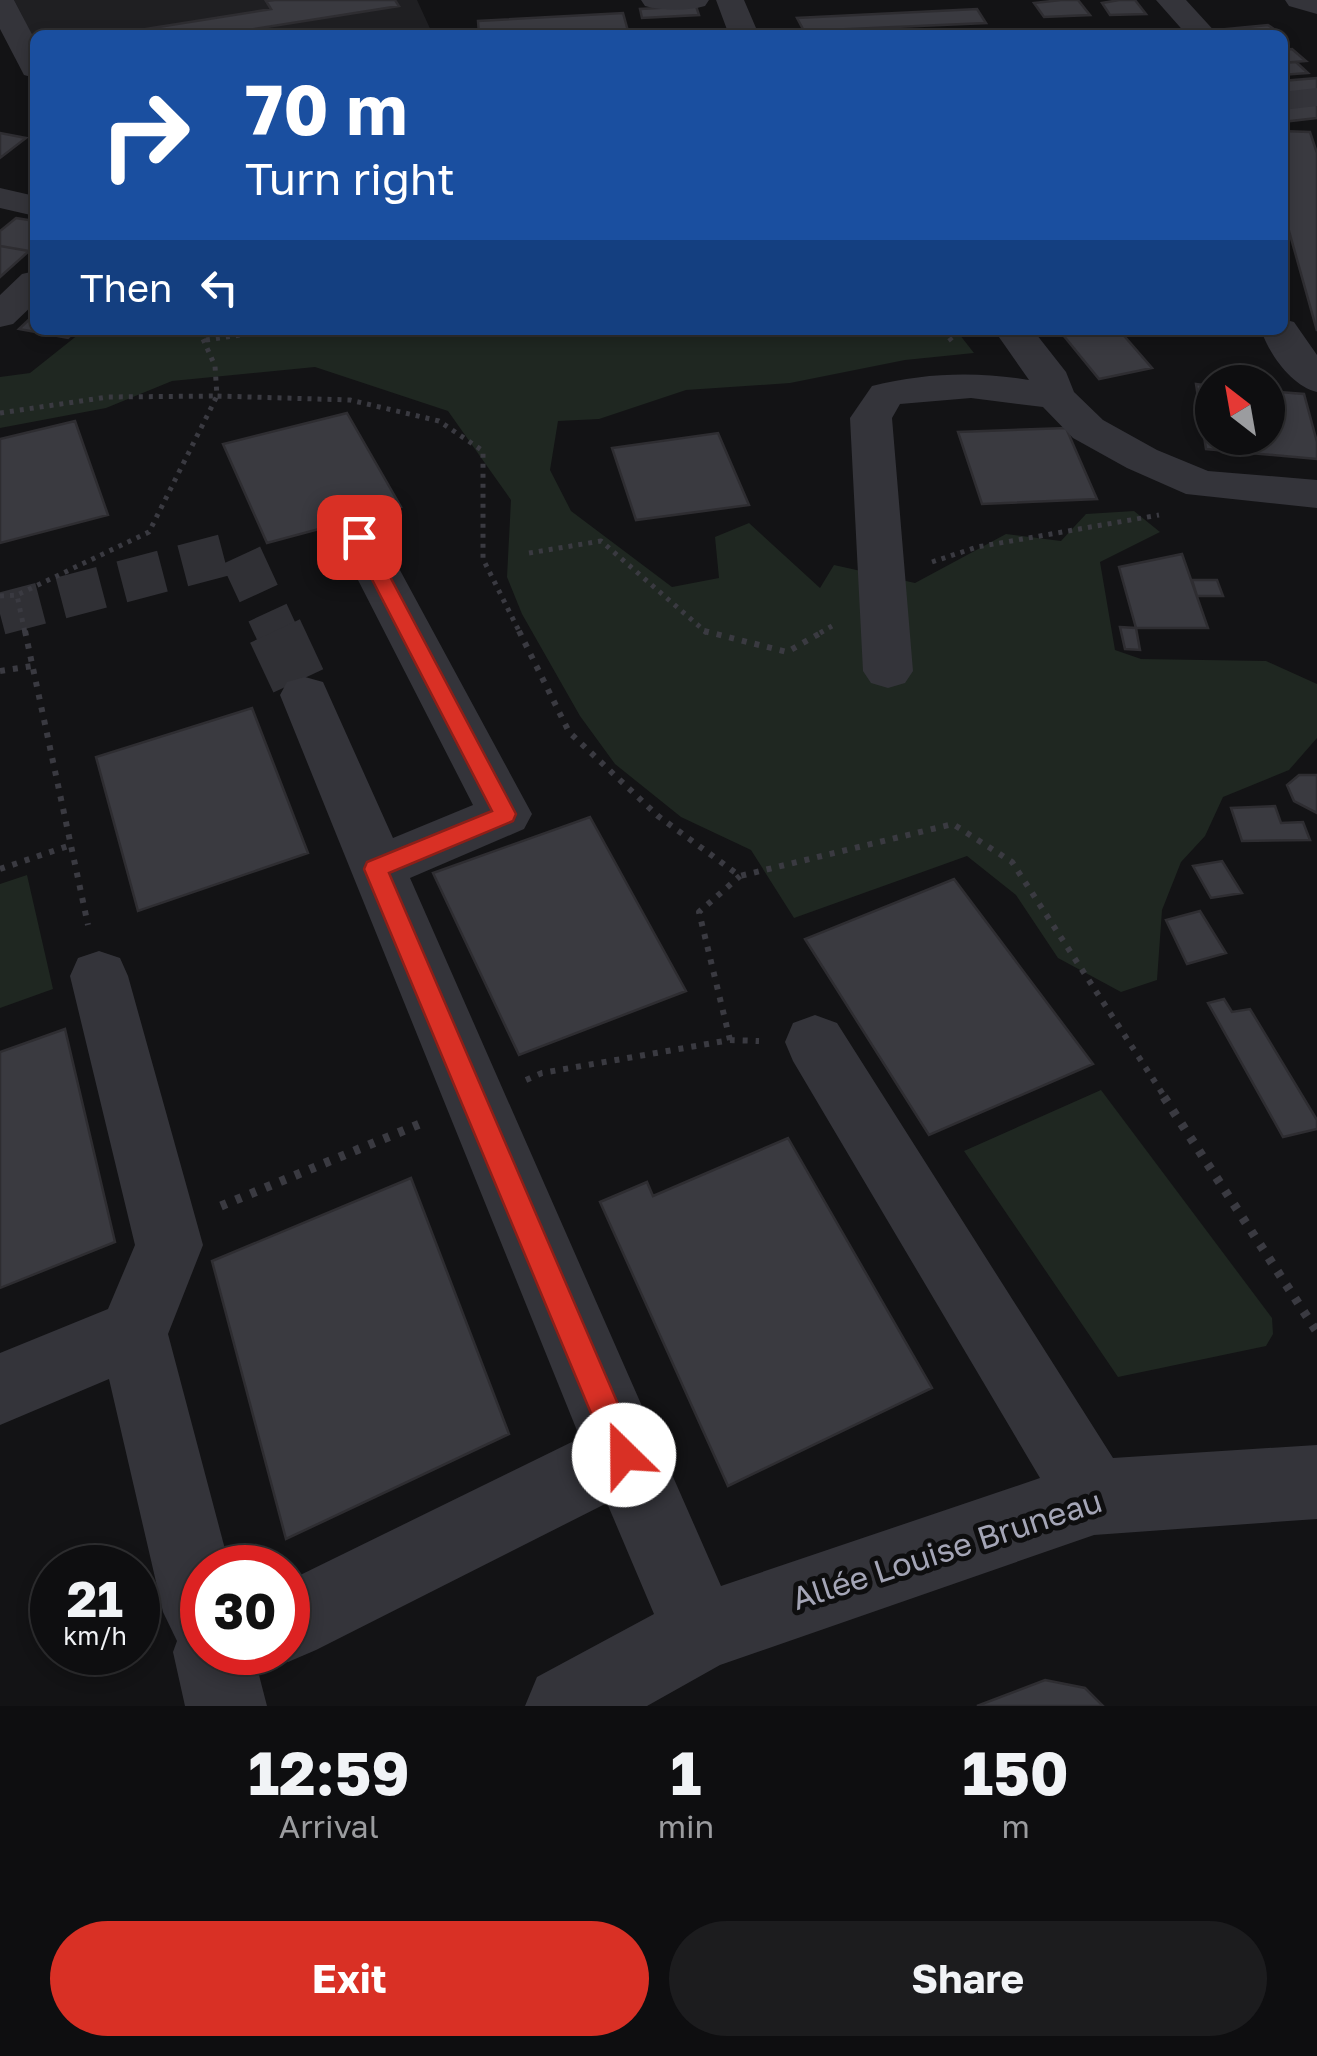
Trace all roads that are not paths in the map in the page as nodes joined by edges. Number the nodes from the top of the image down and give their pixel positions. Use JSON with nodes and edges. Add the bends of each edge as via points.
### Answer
{"nodes":[{"id":1,"x":0,"y":0,"type":"edge"},
{"id":2,"x":655,"y":0,"type":"edge"},
{"id":3,"x":695,"y":0,"type":"edge"},
{"id":4,"x":730,"y":0,"type":"edge"},
{"id":5,"x":1170,"y":0,"type":"edge"},
{"id":6,"x":1300,"y":0,"type":"edge"},
{"id":7,"x":1317,"y":5,"type":"edge"},
{"id":8,"x":742,"y":30,"type":"edge"},
{"id":9,"x":1198,"y":30,"type":"edge"},
{"id":10,"x":30,"y":59,"type":"edge"},
{"id":11,"x":1317,"y":97,"type":"edge"},
{"id":12,"x":1288,"y":100,"type":"edge"},
{"id":13,"x":0,"y":198,"type":"edge"},
{"id":14,"x":30,"y":205,"type":"edge"},
{"id":15,"x":30,"y":287,"type":"edge"},
{"id":16,"x":0,"y":316,"type":"edge"},
{"id":17,"x":1017,"y":335,"type":"edge"},
{"id":18,"x":1282,"y":335,"type":"edge"},
{"id":19,"x":1317,"y":380,"type":"edge"},
{"id":20,"x":1056,"y":397,"type":"junction"},
{"id":21,"x":1317,"y":494,"type":"edge"},
{"id":22,"x":359,"y":537,"type":"dead end"},
{"id":23,"x":888,"y":671,"type":"dead end"},
{"id":24,"x":305,"y":695,"type":"tunnel mouth"},
{"id":25,"x":376,"y":869,"type":"junction"},
{"id":26,"x":99,"y":976,"type":"road end"},
{"id":27,"x":815,"y":1042,"type":"road end"},
{"id":28,"x":134,"y":1334,"type":"junction"},
{"id":29,"x":0,"y":1389,"type":"edge"},
{"id":30,"x":624,"y":1455,"type":"junction"},
{"id":31,"x":1317,"y":1482,"type":"edge"},
{"id":32,"x":1094,"y":1497,"type":"junction"},
{"id":33,"x":188,"y":1545,"type":"edge"},
{"id":34,"x":310,"y":1611,"type":"edge"},
{"id":35,"x":700,"y":1632,"type":"junction"},
{"id":36,"x":566,"y":1706,"type":"edge"}],
"edges":[{"from":1,"to":10,"type":"street"},
{"from":2,"to":3,"type":"street"},
{"from":4,"to":8,"type":"street"},
{"from":5,"to":9,"type":"street"},
{"from":6,"to":7,"type":"street"},
{"from":11,"to":12,"type":"street"},
{"from":13,"to":14,"type":"street"},
{"from":15,"to":16,"type":"street"},
{"from":17,"to":20,"type":"street"},
{"from":18,"to":19,"type":"street"},
{"from":20,"to":21,"type":"street","via":[[1088,428],[1201,484]]},
{"from":20,"to":23,"type":"street","via":[[982,384],[933,384],[886,395],[871,418]]},
{"from":22,"to":25,"type":"street","via":[[505,814]]},
{"from":24,"to":25,"type":"street"},
{"from":25,"to":30,"type":"street"},
{"from":26,"to":28,"type":"street","via":[[169,1244]]},
{"from":27,"to":32,"type":"street"},
{"from":28,"to":29,"type":"street"},
{"from":28,"to":33,"type":"street"},
{"from":30,"to":34,"type":"street"},
{"from":30,"to":35,"type":"street"},
{"from":31,"to":32,"type":"street","name":"Allée Louise Bruneau"},
{"from":32,"to":35,"type":"street","name":"Allée Louise Bruneau"},
{"from":35,"to":36,"type":"street","name":"Allée Louise Bruneau"}]}
